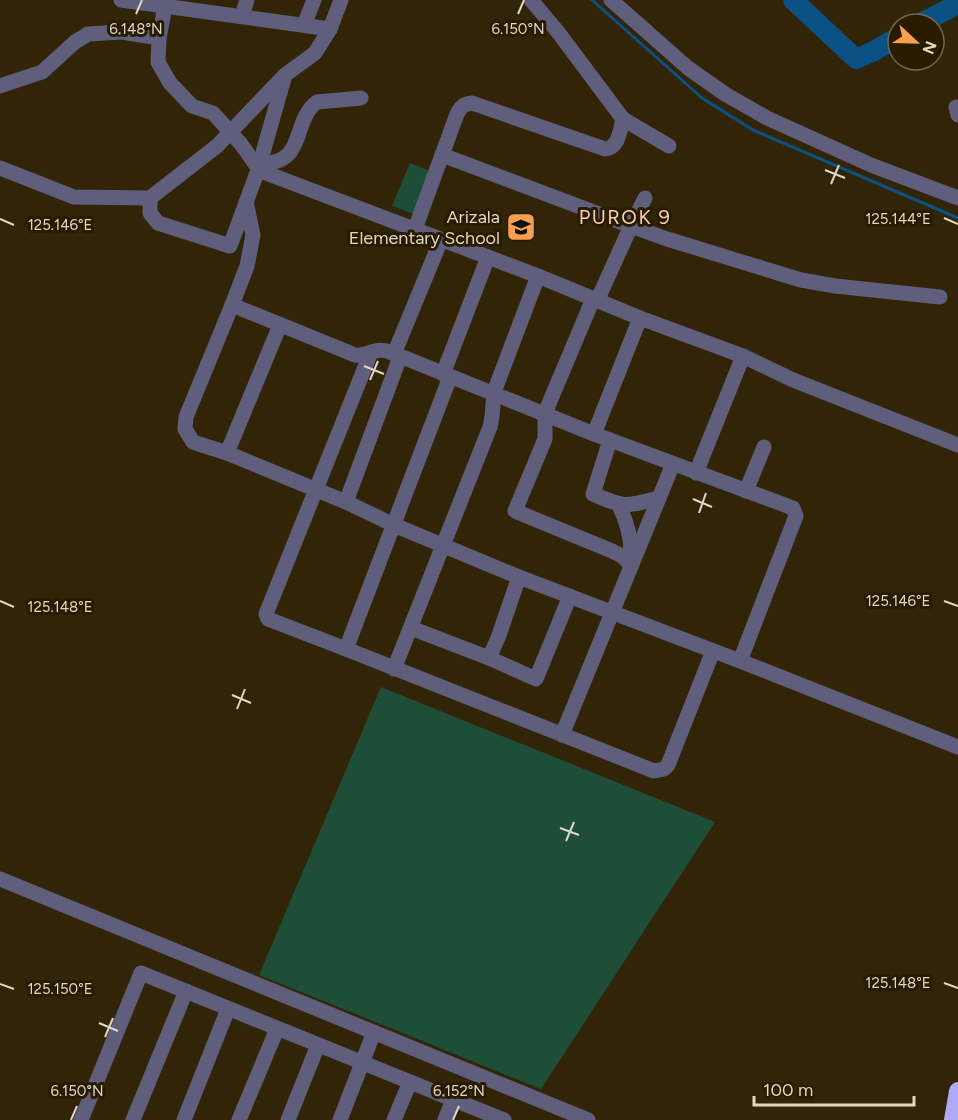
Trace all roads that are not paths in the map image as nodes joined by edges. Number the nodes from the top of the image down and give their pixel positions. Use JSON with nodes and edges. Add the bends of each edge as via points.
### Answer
{"nodes":[{"id":1,"x":121,"y":0,"type":"edge"},
{"id":2,"x":247,"y":0,"type":"edge"},
{"id":3,"x":314,"y":0,"type":"edge"},
{"id":4,"x":341,"y":0,"type":"edge"},
{"id":5,"x":531,"y":0,"type":"edge"},
{"id":6,"x":611,"y":0,"type":"edge"},
{"id":7,"x":141,"y":1,"type":"edge"},
{"id":8,"x":165,"y":6,"type":"junction"},
{"id":9,"x":242,"y":16,"type":"junction"},
{"id":10,"x":304,"y":26,"type":"junction"},
{"id":11,"x":330,"y":29,"type":"junction"},
{"id":12,"x":159,"y":38,"type":"junction"},
{"id":13,"x":285,"y":75,"type":"junction"},
{"id":14,"x":0,"y":86,"type":"edge"},
{"id":15,"x":361,"y":98,"type":"dead end"},
{"id":16,"x":242,"y":118,"type":"junction"},
{"id":17,"x":623,"y":118,"type":"junction"},
{"id":18,"x":230,"y":131,"type":"junction"},
{"id":19,"x":242,"y":144,"type":"junction"},
{"id":20,"x":217,"y":146,"type":"junction"},
{"id":21,"x":669,"y":146,"type":"dead end"},
{"id":22,"x":442,"y":155,"type":"junction"},
{"id":23,"x":259,"y":167,"type":"junction"},
{"id":24,"x":0,"y":168,"type":"edge"},
{"id":25,"x":150,"y":198,"type":"junction"},
{"id":26,"x":645,"y":198,"type":"dead end"},
{"id":27,"x":958,"y":198,"type":"edge"},
{"id":28,"x":246,"y":202,"type":"junction"},
{"id":29,"x":631,"y":226,"type":"junction"},
{"id":30,"x":416,"y":229,"type":"junction"},
{"id":31,"x":441,"y":240,"type":"junction"},
{"id":32,"x":488,"y":256,"type":"junction"},
{"id":33,"x":538,"y":276,"type":"junction"},
{"id":34,"x":940,"y":297,"type":"dead end"},
{"id":35,"x":595,"y":300,"type":"junction"},
{"id":36,"x":232,"y":305,"type":"junction"},
{"id":37,"x":640,"y":318,"type":"junction"},
{"id":38,"x":280,"y":325,"type":"junction"},
{"id":39,"x":371,"y":352,"type":"junction"},
{"id":40,"x":397,"y":356,"type":"junction"},
{"id":41,"x":742,"y":356,"type":"junction"},
{"id":42,"x":446,"y":375,"type":"junction"},
{"id":43,"x":494,"y":392,"type":"junction"},
{"id":44,"x":545,"y":413,"type":"junction"},
{"id":45,"x":594,"y":434,"type":"junction"},
{"id":46,"x":610,"y":440,"type":"junction"},
{"id":47,"x":958,"y":445,"type":"edge"},
{"id":48,"x":764,"y":447,"type":"dead end"},
{"id":49,"x":227,"y":453,"type":"junction"},
{"id":50,"x":673,"y":464,"type":"junction"},
{"id":51,"x":696,"y":473,"type":"junction"},
{"id":52,"x":316,"y":490,"type":"junction"},
{"id":53,"x":746,"y":491,"type":"junction"},
{"id":54,"x":658,"y":498,"type":"junction"},
{"id":55,"x":346,"y":502,"type":"junction"},
{"id":56,"x":619,"y":505,"type":"junction"},
{"id":57,"x":394,"y":525,"type":"junction"},
{"id":58,"x":444,"y":545,"type":"junction"},
{"id":59,"x":631,"y":566,"type":"junction"},
{"id":60,"x":519,"y":577,"type":"junction"},
{"id":61,"x":570,"y":596,"type":"junction"},
{"id":62,"x":613,"y":612,"type":"junction"},
{"id":63,"x":411,"y":628,"type":"junction"},
{"id":64,"x":345,"y":649,"type":"junction"},
{"id":65,"x":713,"y":651,"type":"junction"},
{"id":66,"x":489,"y":658,"type":"junction"},
{"id":67,"x":740,"y":661,"type":"junction"},
{"id":68,"x":394,"y":669,"type":"junction"},
{"id":69,"x":562,"y":735,"type":"junction"},
{"id":70,"x":958,"y":747,"type":"edge"},
{"id":71,"x":0,"y":879,"type":"edge"},
{"id":72,"x":186,"y":992,"type":"junction"},
{"id":73,"x":228,"y":1009,"type":"junction"},
{"id":74,"x":277,"y":1029,"type":"junction"},
{"id":75,"x":379,"y":1034,"type":"junction"},
{"id":76,"x":318,"y":1045,"type":"junction"},
{"id":77,"x":367,"y":1065,"type":"junction"},
{"id":78,"x":410,"y":1082,"type":"junction"},
{"id":79,"x":958,"y":1091,"type":"edge"},
{"id":80,"x":453,"y":1099,"type":"junction"},
{"id":81,"x":562,"y":1116,"type":"edge"},
{"id":82,"x":500,"y":1119,"type":"edge"},
{"id":83,"x":81,"y":1120,"type":"edge"},
{"id":84,"x":133,"y":1120,"type":"edge"},
{"id":85,"x":184,"y":1120,"type":"edge"},
{"id":86,"x":239,"y":1120,"type":"edge"},
{"id":87,"x":288,"y":1120,"type":"edge"},
{"id":88,"x":340,"y":1120,"type":"edge"},
{"id":89,"x":394,"y":1120,"type":"edge"},
{"id":90,"x":445,"y":1120,"type":"edge"},
{"id":91,"x":588,"y":1120,"type":"edge"},
{"id":92,"x":953,"y":1120,"type":"edge"}],
"edges":[{"from":1,"to":7,"type":"street"},
{"from":2,"to":9,"type":"street"},
{"from":3,"to":10,"type":"street"},
{"from":4,"to":11,"type":"street"},
{"from":5,"to":17,"type":"street"},
{"from":6,"to":27,"type":"street","via":[[688,68],[767,118],[871,165]]},
{"from":7,"to":8,"type":"street"},
{"from":8,"to":9,"type":"street"},
{"from":8,"to":12,"type":"street"},
{"from":9,"to":10,"type":"street"},
{"from":10,"to":11,"type":"street"},
{"from":11,"to":13,"type":"street","via":[[315,53]]},
{"from":12,"to":14,"type":"street","via":[[122,32],[88,34],[42,72]]},
{"from":12,"to":18,"type":"street","via":[[158,62],[170,83],[189,103],[213,113]]},
{"from":13,"to":16,"type":"street"},
{"from":13,"to":23,"type":"street"},
{"from":15,"to":23,"type":"street","via":[[317,102],[289,155]]},
{"from":16,"to":18,"type":"street"},
{"from":16,"to":19,"type":"street"},
{"from":17,"to":21,"type":"street"},
{"from":17,"to":22,"type":"street","via":[[615,145],[609,149],[466,104],[460,107]]},
{"from":18,"to":19,"type":"street"},
{"from":18,"to":20,"type":"street"},
{"from":19,"to":20,"type":"street"},
{"from":19,"to":23,"type":"street"},
{"from":20,"to":25,"type":"street"},
{"from":22,"to":29,"type":"street"},
{"from":22,"to":30,"type":"street"},
{"from":23,"to":28,"type":"street"},
{"from":23,"to":30,"type":"street"},
{"from":24,"to":25,"type":"street","via":[[74,196]]},
{"from":25,"to":28,"type":"street","via":[[150,213],[158,223],[230,246]]},
{"from":26,"to":29,"type":"street"},
{"from":28,"to":36,"type":"street","via":[[253,235],[247,266]]},
{"from":29,"to":34,"type":"street","via":[[801,280]]},
{"from":29,"to":35,"type":"street"},
{"from":30,"to":31,"type":"street"},
{"from":31,"to":32,"type":"street"},
{"from":31,"to":40,"type":"street"},
{"from":32,"to":33,"type":"street"},
{"from":32,"to":42,"type":"street"},
{"from":33,"to":35,"type":"street"},
{"from":33,"to":43,"type":"street"},
{"from":35,"to":37,"type":"street"},
{"from":35,"to":44,"type":"street"},
{"from":36,"to":38,"type":"street"},
{"from":36,"to":49,"type":"street","via":[[184,424],[193,442]]},
{"from":37,"to":41,"type":"street"},
{"from":37,"to":45,"type":"street"},
{"from":38,"to":39,"type":"street","via":[[355,355]]},
{"from":38,"to":49,"type":"street"},
{"from":39,"to":40,"type":"street","via":[[383,349]]},
{"from":39,"to":52,"type":"street"},
{"from":40,"to":42,"type":"street"},
{"from":40,"to":55,"type":"street"},
{"from":41,"to":47,"type":"street"},
{"from":41,"to":51,"type":"street"},
{"from":42,"to":43,"type":"street"},
{"from":42,"to":57,"type":"street"},
{"from":43,"to":44,"type":"street"},
{"from":43,"to":58,"type":"street","via":[[492,421]]},
{"from":44,"to":45,"type":"street"},
{"from":44,"to":59,"type":"street","via":[[545,439],[515,511],[612,551]]},
{"from":45,"to":46,"type":"street"},
{"from":46,"to":50,"type":"street"},
{"from":46,"to":56,"type":"street","via":[[593,494]]},
{"from":48,"to":53,"type":"street"},
{"from":49,"to":52,"type":"street"},
{"from":50,"to":51,"type":"street"},
{"from":50,"to":54,"type":"street"},
{"from":51,"to":53,"type":"street"},
{"from":52,"to":55,"type":"street"},
{"from":52,"to":64,"type":"street","via":[[266,617]]},
{"from":53,"to":67,"type":"street","via":[[788,505],[796,516]]},
{"from":54,"to":56,"type":"street"},
{"from":54,"to":59,"type":"street"},
{"from":55,"to":57,"type":"street"},
{"from":56,"to":59,"type":"street","via":[[627,522]]},
{"from":57,"to":58,"type":"street"},
{"from":57,"to":64,"type":"street"},
{"from":58,"to":60,"type":"street"},
{"from":58,"to":63,"type":"street"},
{"from":59,"to":62,"type":"street"},
{"from":60,"to":61,"type":"street"},
{"from":60,"to":66,"type":"street"},
{"from":61,"to":62,"type":"street"},
{"from":61,"to":66,"type":"street","via":[[536,679]]},
{"from":62,"to":65,"type":"street"},
{"from":62,"to":69,"type":"street"},
{"from":63,"to":66,"type":"street"},
{"from":63,"to":68,"type":"street"},
{"from":64,"to":68,"type":"street"},
{"from":65,"to":67,"type":"street"},
{"from":65,"to":69,"type":"street","via":[[664,769],[654,771]]},
{"from":67,"to":70,"type":"street"},
{"from":68,"to":69,"type":"street"},
{"from":71,"to":75,"type":"street"},
{"from":72,"to":73,"type":"street"},
{"from":72,"to":83,"type":"street","via":[[141,974]]},
{"from":72,"to":84,"type":"street"},
{"from":73,"to":74,"type":"street"},
{"from":73,"to":85,"type":"street"},
{"from":74,"to":76,"type":"street"},
{"from":74,"to":86,"type":"street"},
{"from":75,"to":77,"type":"street"},
{"from":75,"to":81,"type":"street"},
{"from":76,"to":77,"type":"street"},
{"from":76,"to":87,"type":"street"},
{"from":77,"to":78,"type":"street"},
{"from":77,"to":88,"type":"street"},
{"from":78,"to":80,"type":"street"},
{"from":78,"to":89,"type":"street"},
{"from":79,"to":92,"type":"highway"},
{"from":80,"to":82,"type":"street"},
{"from":80,"to":90,"type":"street"},
{"from":81,"to":91,"type":"street"}]}
